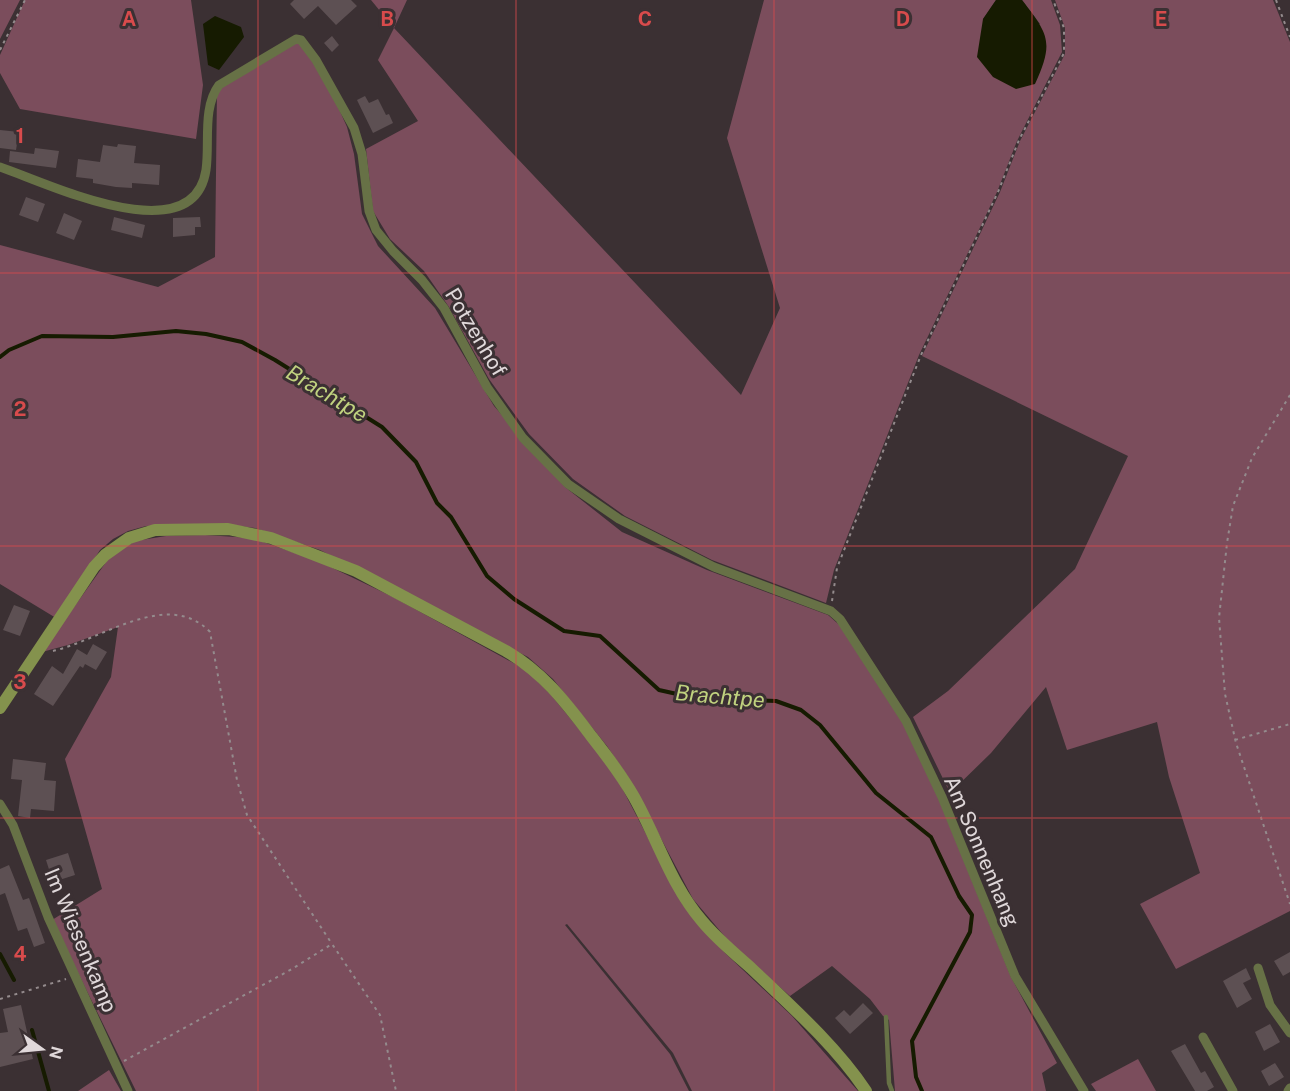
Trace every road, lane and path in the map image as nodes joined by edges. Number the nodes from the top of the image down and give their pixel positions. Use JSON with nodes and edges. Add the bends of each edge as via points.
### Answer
{"nodes":[{"id":1,"x":20,"y":0,"type":"edge"},
{"id":2,"x":1053,"y":0,"type":"edge"},
{"id":3,"x":1276,"y":0,"type":"edge"},
{"id":4,"x":24,"y":2,"type":"edge"},
{"id":5,"x":1290,"y":37,"type":"edge"},
{"id":6,"x":0,"y":50,"type":"edge"},
{"id":7,"x":0,"y":167,"type":"edge"},
{"id":8,"x":1290,"y":395,"type":"edge"},
{"id":9,"x":831,"y":612,"type":"junction"},
{"id":10,"x":845,"y":627,"type":"joint"},
{"id":11,"x":36,"y":655,"type":"junction"},
{"id":12,"x":0,"y":708,"type":"edge"},
{"id":13,"x":1290,"y":724,"type":"edge"},
{"id":14,"x":1235,"y":740,"type":"junction"},
{"id":15,"x":0,"y":804,"type":"edge"},
{"id":16,"x":1290,"y":904,"type":"edge"},
{"id":17,"x":332,"y":944,"type":"junction"},
{"id":18,"x":1258,"y":968,"type":"dead end"},
{"id":19,"x":74,"y":977,"type":"junction"},
{"id":20,"x":0,"y":999,"type":"edge"},
{"id":21,"x":886,"y":1017,"type":"dead end"},
{"id":22,"x":1290,"y":1033,"type":"edge"},
{"id":23,"x":1203,"y":1037,"type":"dead end"},
{"id":24,"x":116,"y":1065,"type":"junction"},
{"id":25,"x":128,"y":1091,"type":"edge"},
{"id":26,"x":396,"y":1091,"type":"edge"},
{"id":27,"x":866,"y":1091,"type":"edge"},
{"id":28,"x":892,"y":1091,"type":"edge"},
{"id":29,"x":1084,"y":1091,"type":"edge"},
{"id":30,"x":1233,"y":1091,"type":"edge"}],
"edges":[{"from":1,"to":4,"type":"path"},
{"from":2,"to":9,"type":"path","via":[[1064,28],[1064,53],[1019,140],[921,355],[837,568]]},
{"from":3,"to":5,"type":"path"},
{"from":4,"to":6,"type":"path"},
{"from":7,"to":9,"type":"street","name":"Potzenhof","via":[[102,203],[145,211],[173,208],[193,196],[202,184],[210,105],[219,85],[296,39],[301,40],[354,128],[376,230],[444,308],[487,387],[523,438],[568,484],[620,519],[714,567]]},
{"from":8,"to":14,"type":"path","via":[[1252,458],[1233,506],[1227,543],[1219,618],[1225,694]]},
{"from":9,"to":10,"type":"street","name":"Potzenhof"},
{"from":10,"to":29,"type":"street","name":"Am Sonnenhang","via":[[906,722],[942,797],[1015,976]]},
{"from":11,"to":12,"type":"main road"},
{"from":11,"to":17,"type":"path","via":[[165,613],[187,616],[202,624],[210,632],[237,780],[248,815]]},
{"from":11,"to":27,"type":"main road","via":[[94,567],[129,538],[145,532],[228,529],[253,533],[356,571],[538,672],[623,778],[686,901],[715,935],[834,1051]]},
{"from":13,"to":14,"type":"path"},
{"from":14,"to":16,"type":"path"},
{"from":15,"to":19,"type":"street","name":"Im Wiesenkamp","via":[[13,825]]},
{"from":17,"to":24,"type":"path"},
{"from":17,"to":26,"type":"path","via":[[380,1015]]},
{"from":18,"to":22,"type":"street","via":[[1270,1005]]},
{"from":19,"to":20,"type":"path"},
{"from":19,"to":24,"type":"street","name":"Im Wiesenkamp"},
{"from":21,"to":28,"type":"lane"},
{"from":23,"to":30,"type":"street"},
{"from":24,"to":25,"type":"street","name":"Im Wiesenkamp"}]}
